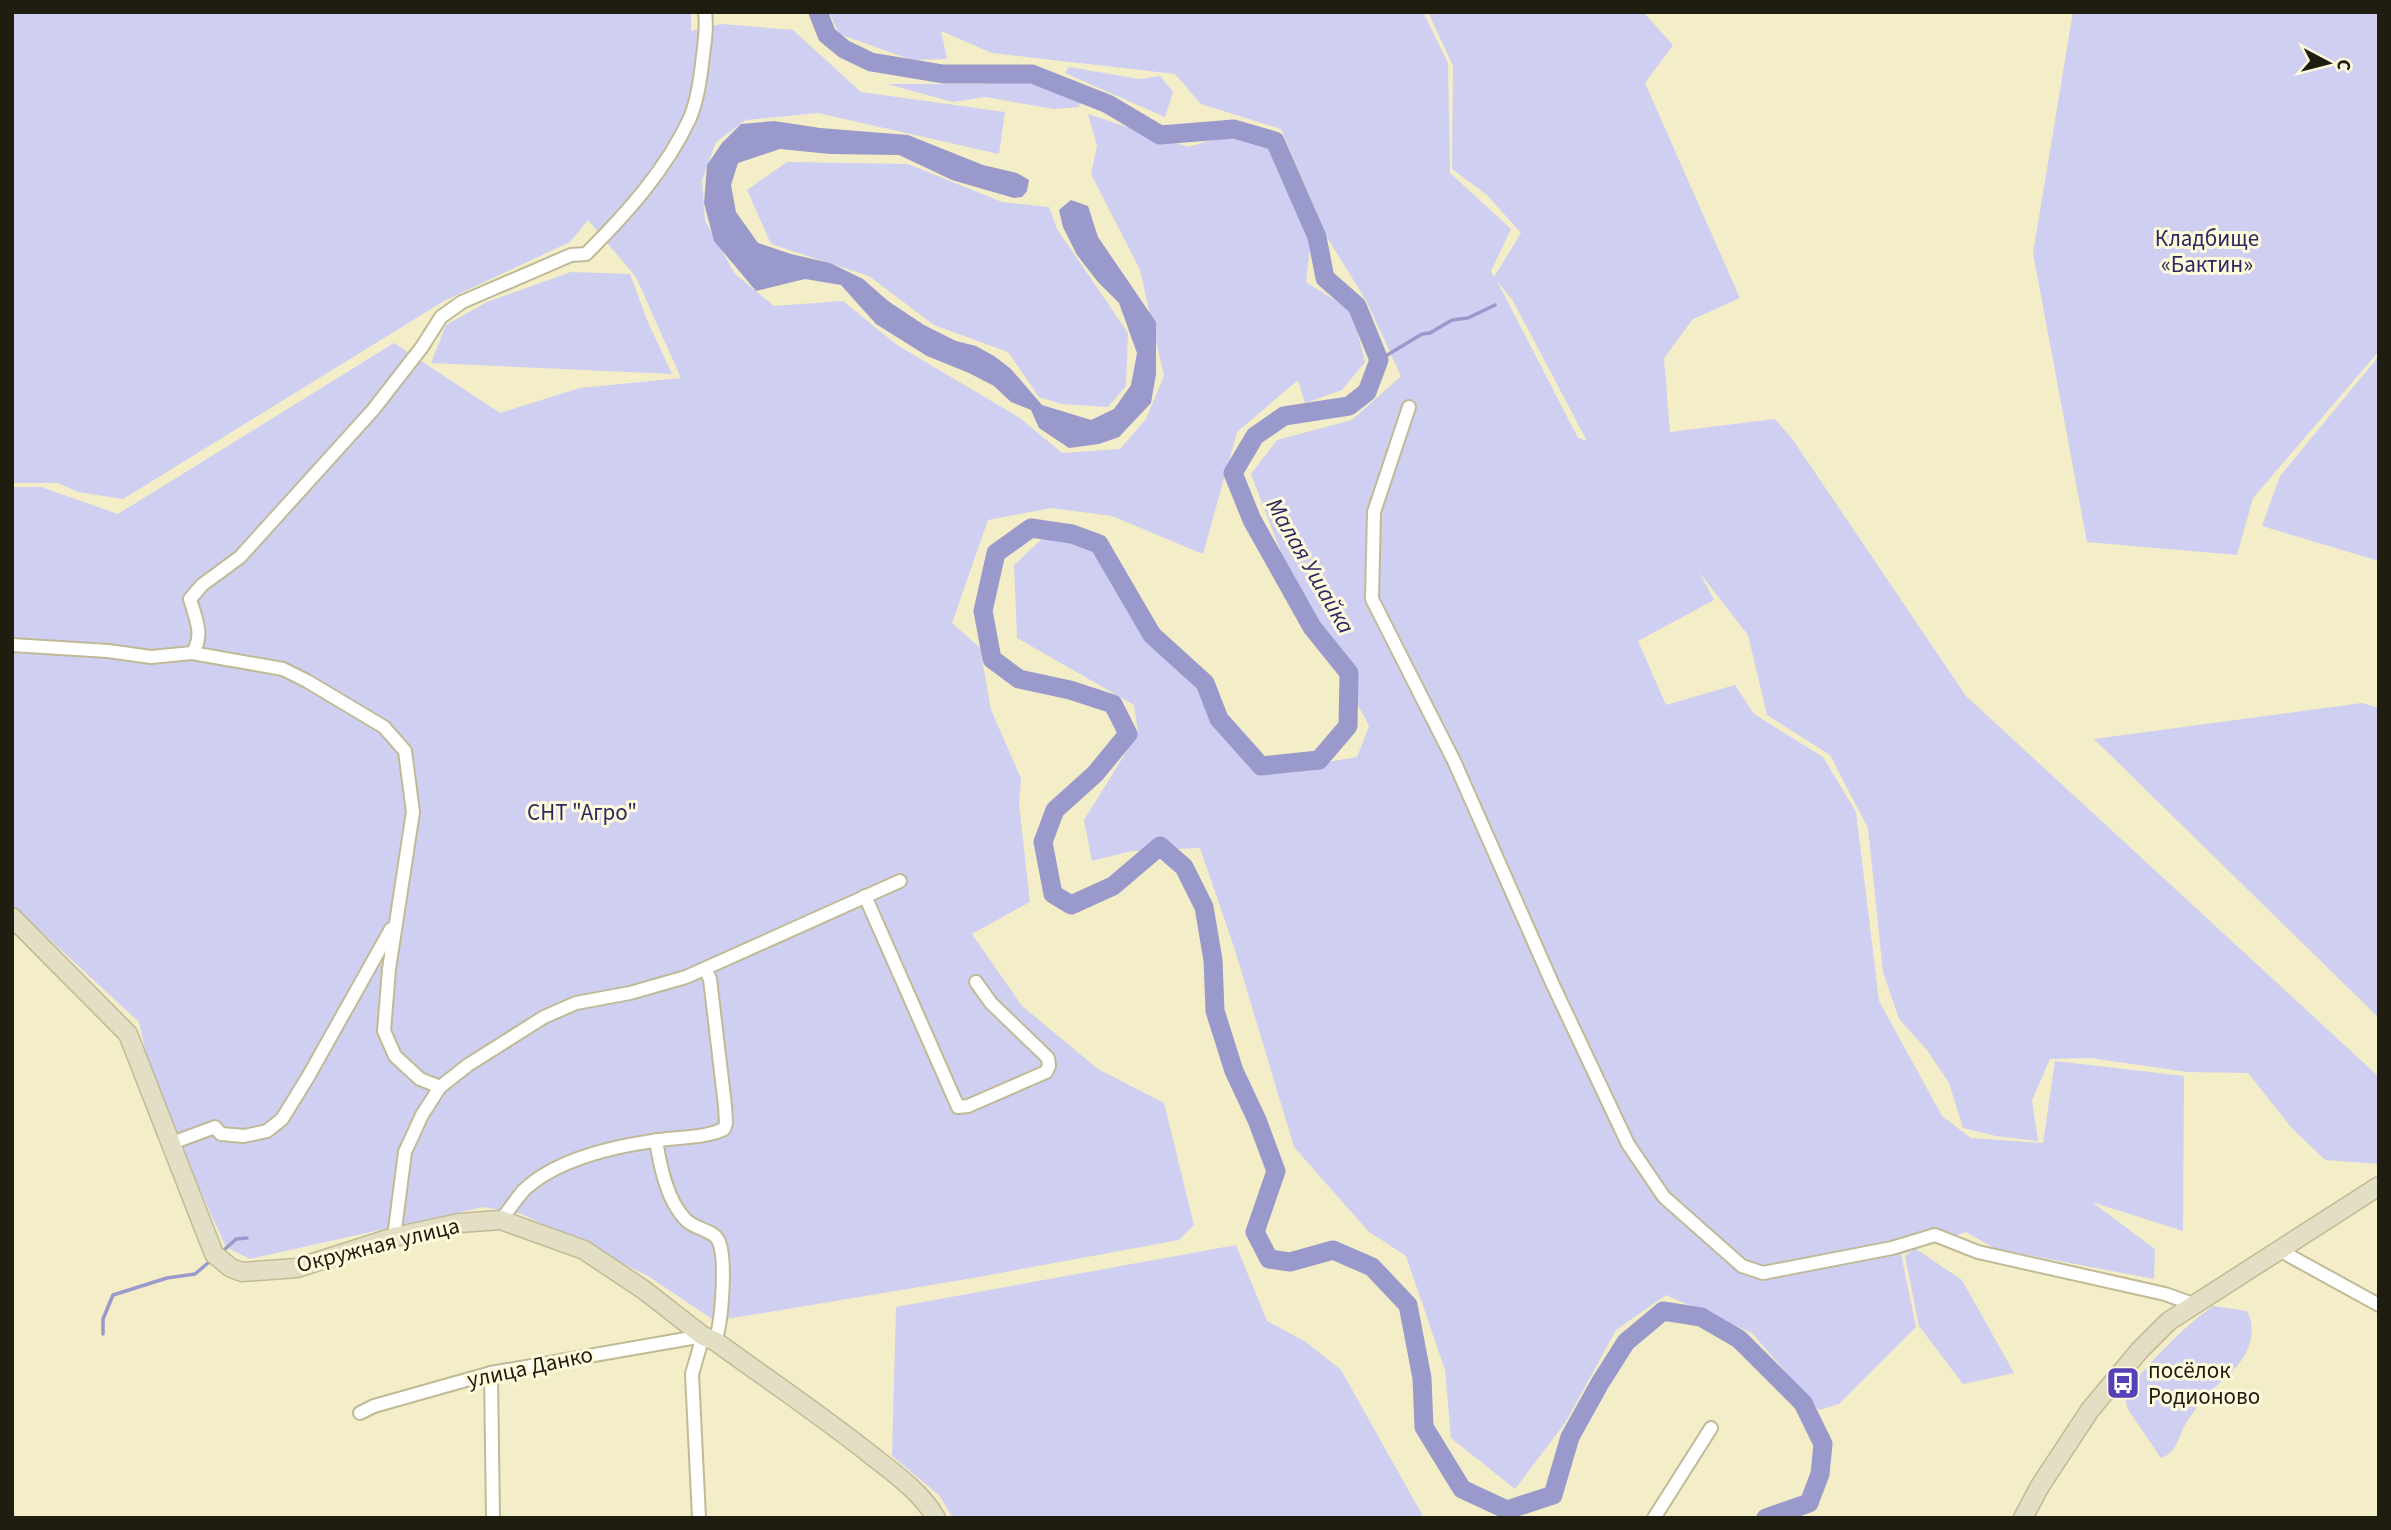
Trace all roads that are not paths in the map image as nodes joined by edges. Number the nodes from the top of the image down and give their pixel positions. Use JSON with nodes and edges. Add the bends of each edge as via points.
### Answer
{"nodes":[{"id":1,"x":705,"y":12,"type":"edge"},
{"id":2,"x":1409,"y":408,"type":"dead end"},
{"id":3,"x":12,"y":645,"type":"edge"},
{"id":4,"x":192,"y":653,"type":"junction"},
{"id":5,"x":900,"y":881,"type":"dead end"},
{"id":6,"x":865,"y":896,"type":"junction"},
{"id":7,"x":398,"y":916,"type":"junction"},
{"id":8,"x":12,"y":917,"type":"edge"},
{"id":9,"x":705,"y":969,"type":"junction"},
{"id":10,"x":976,"y":982,"type":"dead end"},
{"id":11,"x":439,"y":1087,"type":"junction"},
{"id":12,"x":656,"y":1140,"type":"junction"},
{"id":13,"x":173,"y":1143,"type":"junction"},
{"id":14,"x":2379,"y":1186,"type":"edge"},
{"id":15,"x":501,"y":1220,"type":"junction"},
{"id":16,"x":394,"y":1237,"type":"junction"},
{"id":17,"x":2279,"y":1250,"type":"junction"},
{"id":18,"x":2193,"y":1304,"type":"junction"},
{"id":19,"x":2379,"y":1305,"type":"edge"},
{"id":20,"x":709,"y":1338,"type":"junction"},
{"id":21,"x":491,"y":1373,"type":"junction"},
{"id":22,"x":360,"y":1413,"type":"dead end"},
{"id":23,"x":1711,"y":1428,"type":"dead end"},
{"id":24,"x":493,"y":1518,"type":"edge"},
{"id":25,"x":699,"y":1518,"type":"edge"},
{"id":26,"x":936,"y":1518,"type":"edge"},
{"id":27,"x":1654,"y":1518,"type":"edge"},
{"id":28,"x":2023,"y":1518,"type":"edge"}],
"edges":[{"from":1,"to":4,"type":"street","via":[[700,79],[690,117],[645,190],[586,254],[571,255],[462,302],[441,317],[373,410],[240,557],[190,599],[200,635]]},
{"from":2,"to":18,"type":"street","via":[[1374,512],[1372,599],[1454,761],[1628,1144],[1664,1197],[1742,1266],[1763,1273],[1936,1235],[1978,1252]]},
{"from":3,"to":4,"type":"street","via":[[151,657]]},
{"from":4,"to":7,"type":"street","via":[[283,669],[394,736],[405,751],[413,812]]},
{"from":5,"to":6,"type":"street"},
{"from":6,"to":9,"type":"street"},
{"from":6,"to":10,"type":"street","via":[[958,1107],[1046,1072],[1049,1066],[1048,1058],[991,1003]]},
{"from":7,"to":11,"type":"street","via":[[384,1031],[395,1056],[420,1079]]},
{"from":7,"to":13,"type":"street","via":[[282,1119],[267,1131],[244,1136],[221,1134],[215,1127]]},
{"from":8,"to":13,"type":"street","name":"Окружная улица","via":[[128,1034]]},
{"from":9,"to":11,"type":"street","via":[[657,987],[576,1003],[544,1017]]},
{"from":9,"to":12,"type":"street","via":[[710,979],[726,1123],[715,1133]]},
{"from":11,"to":16,"type":"street","via":[[405,1152]]},
{"from":12,"to":15,"type":"street","via":[[561,1166],[524,1191]]},
{"from":12,"to":20,"type":"street","via":[[672,1199],[687,1221],[720,1242],[720,1328]]},
{"from":13,"to":16,"type":"street","name":"Окружная улица","via":[[214,1254],[231,1268],[242,1272],[297,1268]]},
{"from":14,"to":17,"type":"street"},
{"from":15,"to":16,"type":"street","name":"Окружная улица","via":[[459,1223]]},
{"from":15,"to":20,"type":"street","name":"Окружная улица","via":[[584,1250]]},
{"from":17,"to":18,"type":"street"},
{"from":17,"to":19,"type":"street"},
{"from":18,"to":28,"type":"street","via":[[2139,1350],[2090,1409]]},
{"from":20,"to":21,"type":"street","name":"улица Данко"},
{"from":20,"to":25,"type":"street","via":[[692,1374]]},
{"from":20,"to":26,"type":"street","name":"Окружная улица","via":[[896,1474]]},
{"from":21,"to":22,"type":"street","name":"улица Данко"},
{"from":21,"to":24,"type":"street"},
{"from":23,"to":27,"type":"street"}]}
